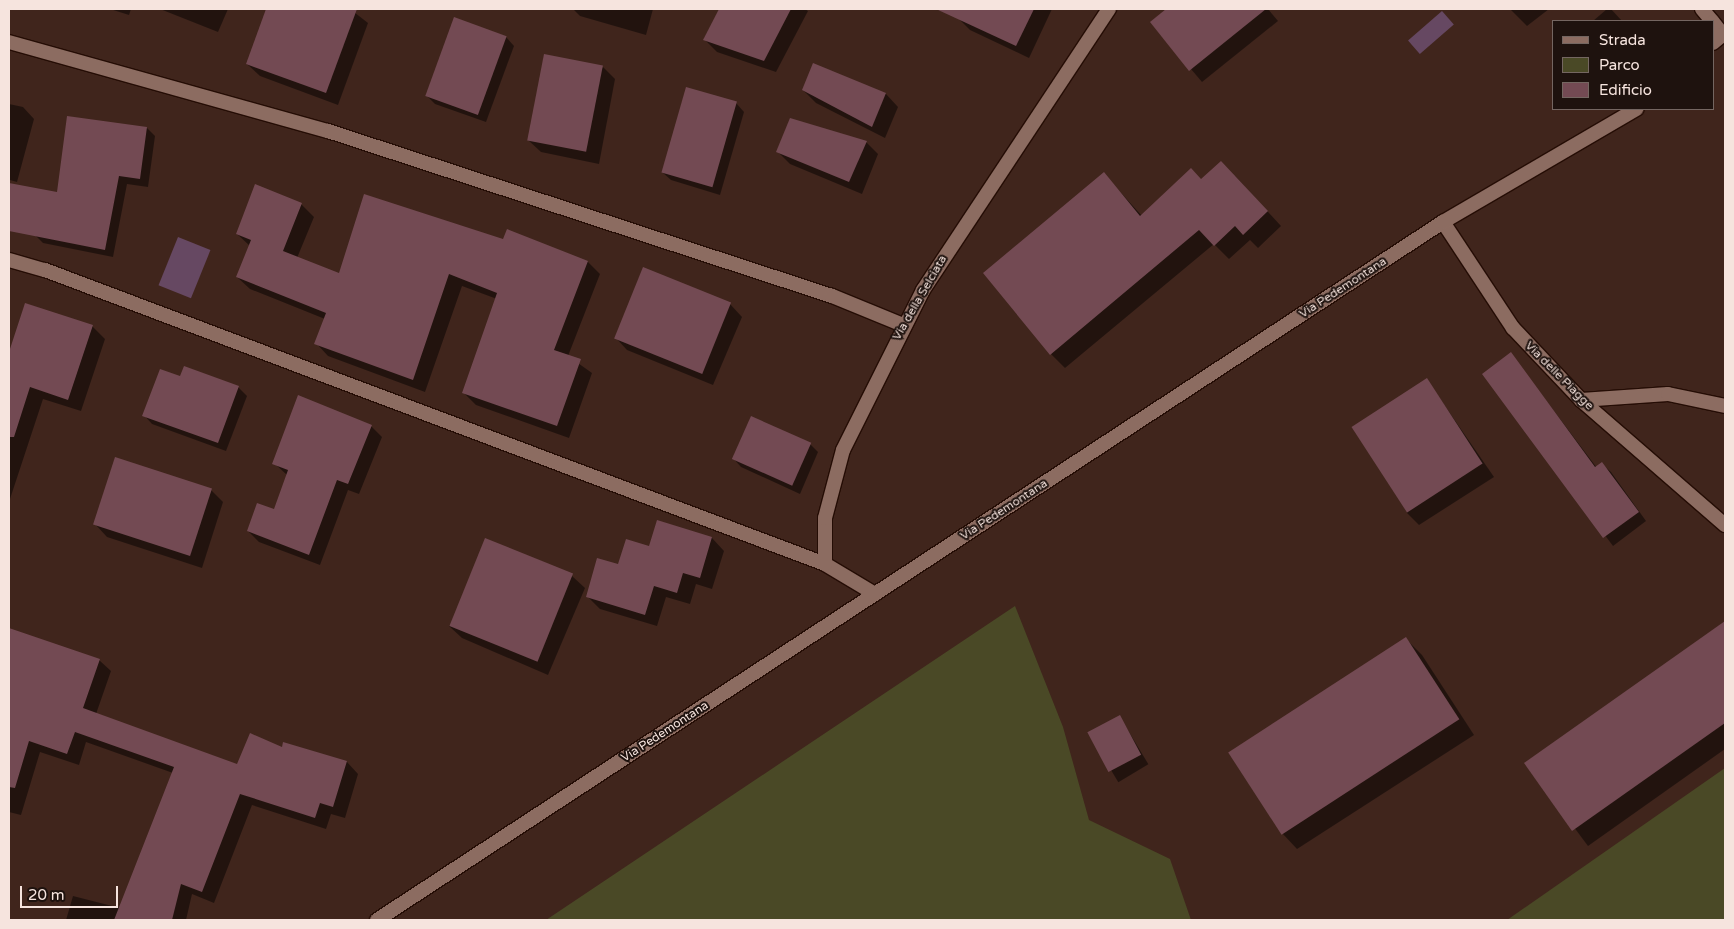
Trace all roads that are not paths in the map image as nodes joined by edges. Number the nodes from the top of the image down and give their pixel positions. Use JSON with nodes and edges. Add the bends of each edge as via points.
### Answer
{"nodes":[{"id":1,"x":1109,"y":9,"type":"edge"},
{"id":2,"x":1702,"y":9,"type":"edge"},
{"id":3,"x":1710,"y":20,"type":"edge"},
{"id":4,"x":1714,"y":26,"type":"edge"},
{"id":5,"x":1720,"y":37,"type":"edge"},
{"id":6,"x":9,"y":42,"type":"edge"},
{"id":7,"x":1634,"y":110,"type":"edge"},
{"id":8,"x":1443,"y":222,"type":"junction"},
{"id":9,"x":9,"y":260,"type":"edge"},
{"id":10,"x":903,"y":325,"type":"junction"},
{"id":11,"x":1580,"y":400,"type":"junction"},
{"id":12,"x":1725,"y":406,"type":"edge"},
{"id":13,"x":1725,"y":525,"type":"edge"},
{"id":14,"x":825,"y":564,"type":"junction"},
{"id":15,"x":874,"y":594,"type":"junction"},
{"id":16,"x":377,"y":920,"type":"edge"}],
"edges":[{"from":1,"to":10,"type":"street","name":"Via della Selciata","via":[[981,199]]},
{"from":2,"to":3,"type":"street"},
{"from":4,"to":5,"type":"street"},
{"from":6,"to":10,"type":"street","via":[[328,131],[832,296]]},
{"from":7,"to":8,"type":"street","name":"Via Pedemontana"},
{"from":8,"to":11,"type":"street","name":"Via delle Piagge","via":[[1513,328]]},
{"from":8,"to":15,"type":"street","name":"Via Pedemontana"},
{"from":9,"to":14,"type":"street","via":[[45,270]]},
{"from":10,"to":14,"type":"street","name":"Via della Selciata","via":[[859,413],[831,485],[825,518]]},
{"from":11,"to":12,"type":"street","via":[[1668,394]]},
{"from":11,"to":13,"type":"street","name":"Via delle Piagge"},
{"from":14,"to":15,"type":"street"},
{"from":15,"to":16,"type":"street","name":"Via Pedemontana"}]}
